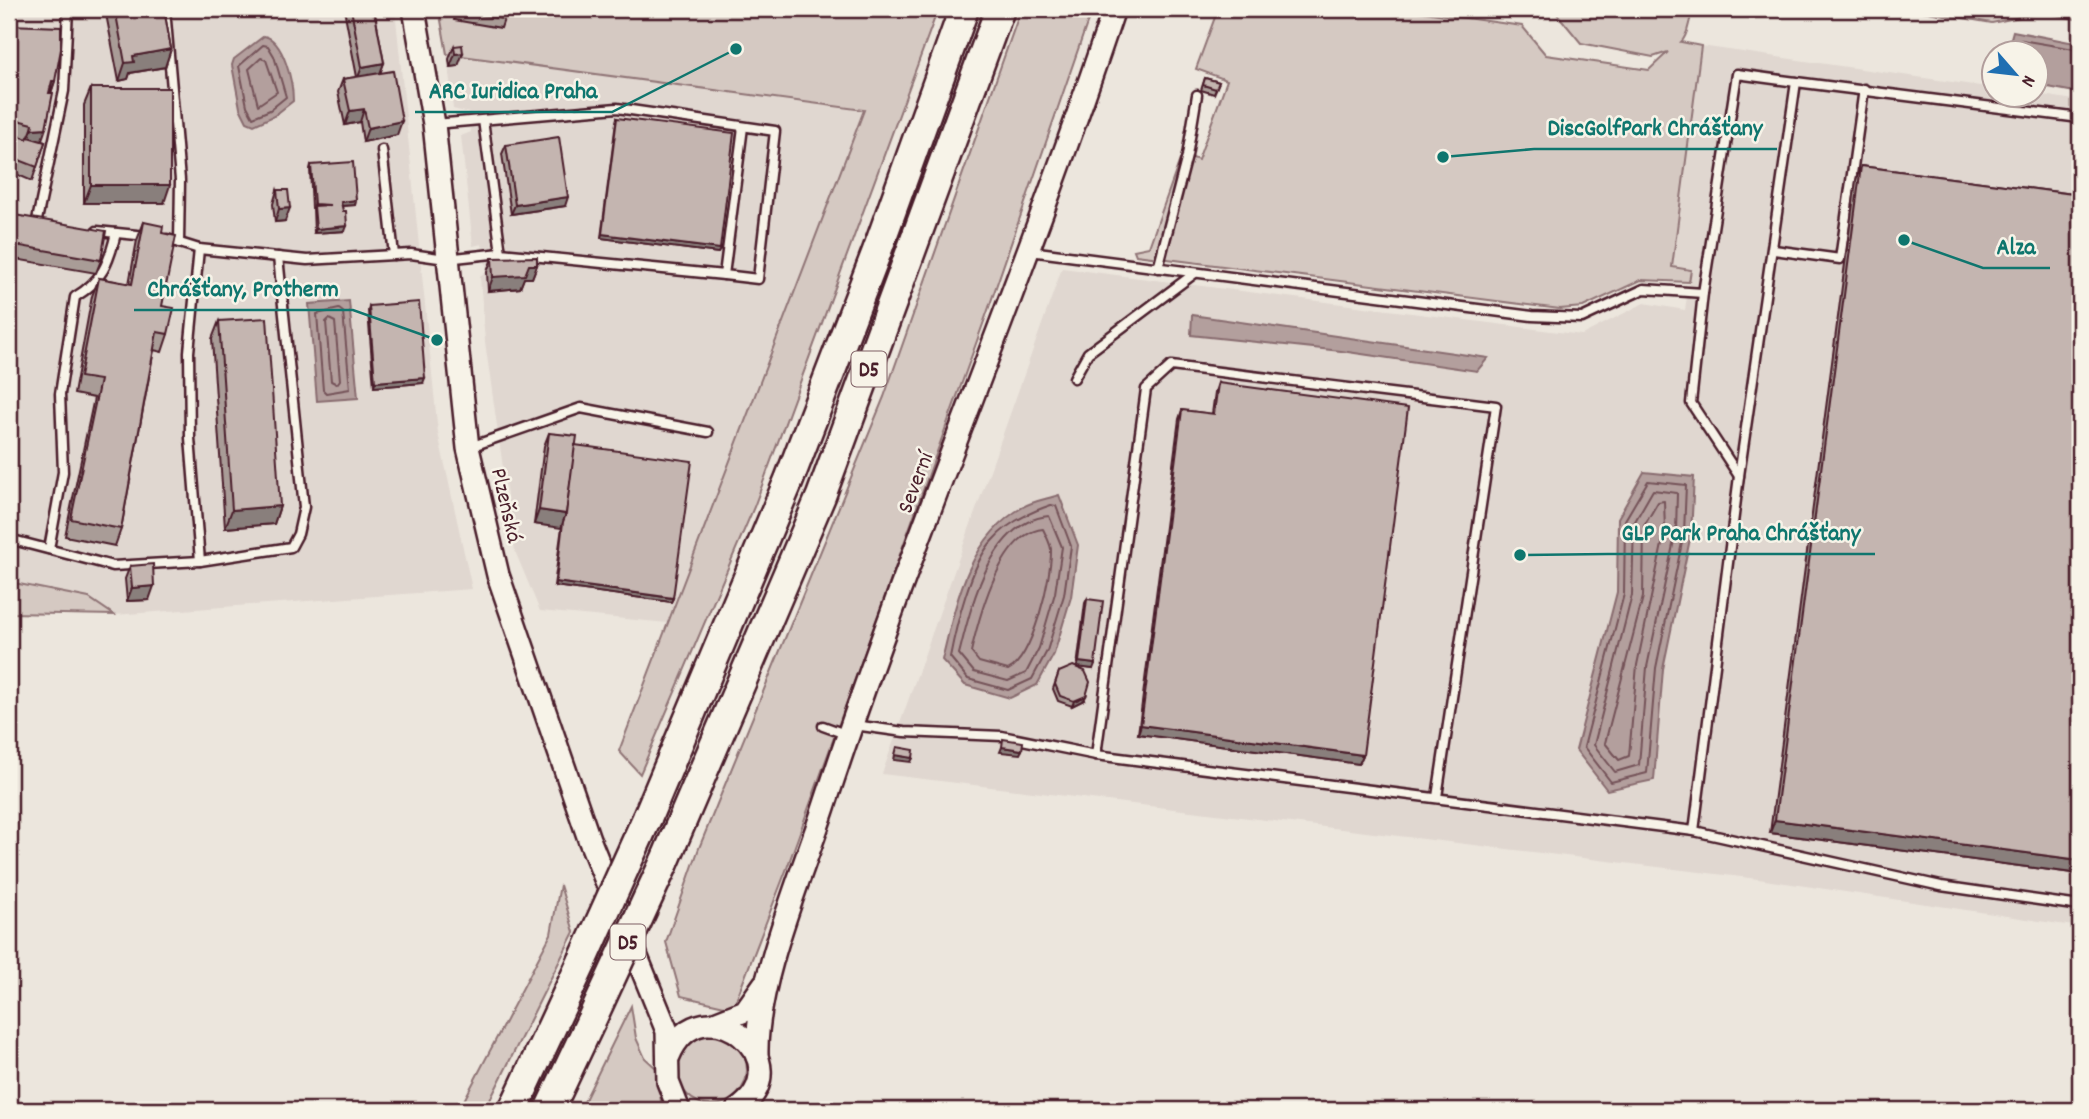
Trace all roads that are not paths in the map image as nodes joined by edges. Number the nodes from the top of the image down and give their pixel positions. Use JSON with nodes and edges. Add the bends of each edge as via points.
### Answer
{"nodes":[{"id":1,"x":68,"y":9,"type":"edge"},
{"id":2,"x":166,"y":9,"type":"edge"},
{"id":3,"x":414,"y":9,"type":"edge"},
{"id":4,"x":964,"y":9,"type":"edge"},
{"id":5,"x":1000,"y":9,"type":"edge"},
{"id":6,"x":1114,"y":9,"type":"edge"},
{"id":7,"x":1796,"y":82,"type":"junction"},
{"id":8,"x":1864,"y":89,"type":"junction"},
{"id":9,"x":1197,"y":95,"type":"dead end"},
{"id":10,"x":2080,"y":118,"type":"edge"},
{"id":11,"x":483,"y":120,"type":"junction"},
{"id":12,"x":435,"y":124,"type":"junction"},
{"id":13,"x":743,"y":127,"type":"junction"},
{"id":14,"x":382,"y":150,"type":"dead end"},
{"id":15,"x":22,"y":223,"type":"edge"},
{"id":16,"x":36,"y":225,"type":"junction"},
{"id":17,"x":47,"y":226,"type":"edge"},
{"id":18,"x":82,"y":230,"type":"edge"},
{"id":19,"x":116,"y":233,"type":"junction"},
{"id":20,"x":178,"y":243,"type":"junction"},
{"id":21,"x":199,"y":249,"type":"junction"},
{"id":22,"x":1774,"y":250,"type":"junction"},
{"id":23,"x":1030,"y":251,"type":"junction"},
{"id":24,"x":501,"y":253,"type":"junction"},
{"id":25,"x":394,"y":255,"type":"junction"},
{"id":26,"x":278,"y":257,"type":"junction"},
{"id":27,"x":446,"y":259,"type":"junction"},
{"id":28,"x":1158,"y":268,"type":"junction"},
{"id":29,"x":1195,"y":273,"type":"junction"},
{"id":30,"x":724,"y":275,"type":"junction"},
{"id":31,"x":1703,"y":293,"type":"junction"},
{"id":32,"x":1074,"y":378,"type":"dead end"},
{"id":33,"x":708,"y":432,"type":"dead end"},
{"id":34,"x":468,"y":448,"type":"junction"},
{"id":35,"x":1739,"y":476,"type":"junction"},
{"id":36,"x":9,"y":539,"type":"edge"},
{"id":37,"x":49,"y":549,"type":"junction"},
{"id":38,"x":200,"y":561,"type":"junction"},
{"id":39,"x":823,"y":726,"type":"dead end"},
{"id":40,"x":850,"y":729,"type":"junction"},
{"id":41,"x":1096,"y":755,"type":"junction"},
{"id":42,"x":1437,"y":797,"type":"junction"},
{"id":43,"x":1694,"y":831,"type":"junction"},
{"id":44,"x":2080,"y":906,"type":"edge"},
{"id":45,"x":768,"y":976,"type":"junction"},
{"id":46,"x":649,"y":990,"type":"junction"},
{"id":47,"x":709,"y":1024,"type":"junction"},
{"id":48,"x":669,"y":1056,"type":"junction"},
{"id":49,"x":757,"y":1056,"type":"junction"},
{"id":50,"x":681,"y":1106,"type":"edge"},
{"id":51,"x":513,"y":1110,"type":"edge"},
{"id":52,"x":550,"y":1110,"type":"edge"},
{"id":53,"x":737,"y":1110,"type":"edge"}],
"edges":[{"from":1,"to":16,"type":"lane","via":[[64,90]]},
{"from":2,"to":20,"type":"lane","via":[[180,180]]},
{"from":3,"to":12,"type":"main road","name":"Plzeňská"},
{"from":4,"to":51,"type":"highway","number":"D5","bridge":true,"via":[[789,480],[647,818]]},
{"from":5,"to":52,"type":"highway","number":"D5","bridge":true,"via":[[821,496],[664,863]]},
{"from":6,"to":23,"type":"main road","name":"Severní"},
{"from":7,"to":8,"type":"lane"},
{"from":7,"to":22,"type":"lane"},
{"from":7,"to":31,"type":"lane","via":[[1737,74]]},
{"from":8,"to":10,"type":"lane"},
{"from":8,"to":22,"type":"lane","via":[[1840,260]]},
{"from":9,"to":28,"type":"lane","via":[[1187,156]]},
{"from":11,"to":12,"type":"lane"},
{"from":11,"to":13,"type":"lane","via":[[617,108]]},
{"from":11,"to":24,"type":"lane"},
{"from":12,"to":27,"type":"main road","name":"Plzeňská"},
{"from":13,"to":30,"type":"lane"},
{"from":13,"to":30,"type":"lane","via":[[775,131],[758,279]]},
{"from":14,"to":25,"type":"lane"},
{"from":15,"to":16,"type":"lane"},
{"from":16,"to":17,"type":"lane"},
{"from":18,"to":19,"type":"lane"},
{"from":19,"to":20,"type":"lane"},
{"from":19,"to":37,"type":"lane","via":[[109,264],[93,286],[75,297],[60,394],[62,472]]},
{"from":20,"to":21,"type":"lane"},
{"from":21,"to":26,"type":"lane"},
{"from":21,"to":38,"type":"lane","via":[[190,364],[190,438]]},
{"from":22,"to":35,"type":"lane"},
{"from":23,"to":28,"type":"lane"},
{"from":23,"to":40,"type":"main road","name":"Severní"},
{"from":24,"to":27,"type":"lane"},
{"from":24,"to":30,"type":"lane"},
{"from":25,"to":26,"type":"lane"},
{"from":25,"to":27,"type":"lane"},
{"from":26,"to":38,"type":"lane","via":[[304,507],[298,534],[291,547]]},
{"from":27,"to":34,"type":"main road","name":"Plzeňská"},
{"from":28,"to":29,"type":"lane"},
{"from":29,"to":31,"type":"lane","via":[[1532,316],[1582,318],[1644,289]]},
{"from":29,"to":32,"type":"lane","via":[[1088,353]]},
{"from":31,"to":35,"type":"lane","via":[[1691,403]]},
{"from":33,"to":34,"type":"lane","via":[[581,408]]},
{"from":34,"to":46,"type":"main road","name":"Plzeňská","via":[[498,575],[589,839]]},
{"from":35,"to":43,"type":"lane"},
{"from":36,"to":37,"type":"lane"},
{"from":37,"to":38,"type":"lane","via":[[113,566]]},
{"from":39,"to":40,"type":"lane"},
{"from":40,"to":41,"type":"lane","via":[[1002,736]]},
{"from":40,"to":45,"type":"main road","name":"Severní"},
{"from":41,"to":42,"type":"lane"},
{"from":41,"to":42,"type":"lane","via":[[1146,388],[1171,366],[1185,367],[1496,406]]},
{"from":42,"to":43,"type":"lane"},
{"from":43,"to":44,"type":"lane","via":[[1941,886]]},
{"from":45,"to":47,"type":"main road","name":"Severní","via":[[745,1011]]},
{"from":45,"to":49,"type":"main road","name":"Severní"},
{"from":46,"to":47,"type":"main road","name":"Plzeňská","via":[[676,1015]]},
{"from":46,"to":48,"type":"main road","name":"Plzeňská","via":[[667,1031]]},
{"from":47,"to":48,"type":"main road","via":[[684,1035]]},
{"from":47,"to":49,"type":"main road","name":"Plzeňská","via":[[741,1033]]},
{"from":48,"to":50,"type":"main road","name":"Plzeňská","via":[[667,1082]]},
{"from":49,"to":53,"type":"main road","via":[[758,1084]]}]}
